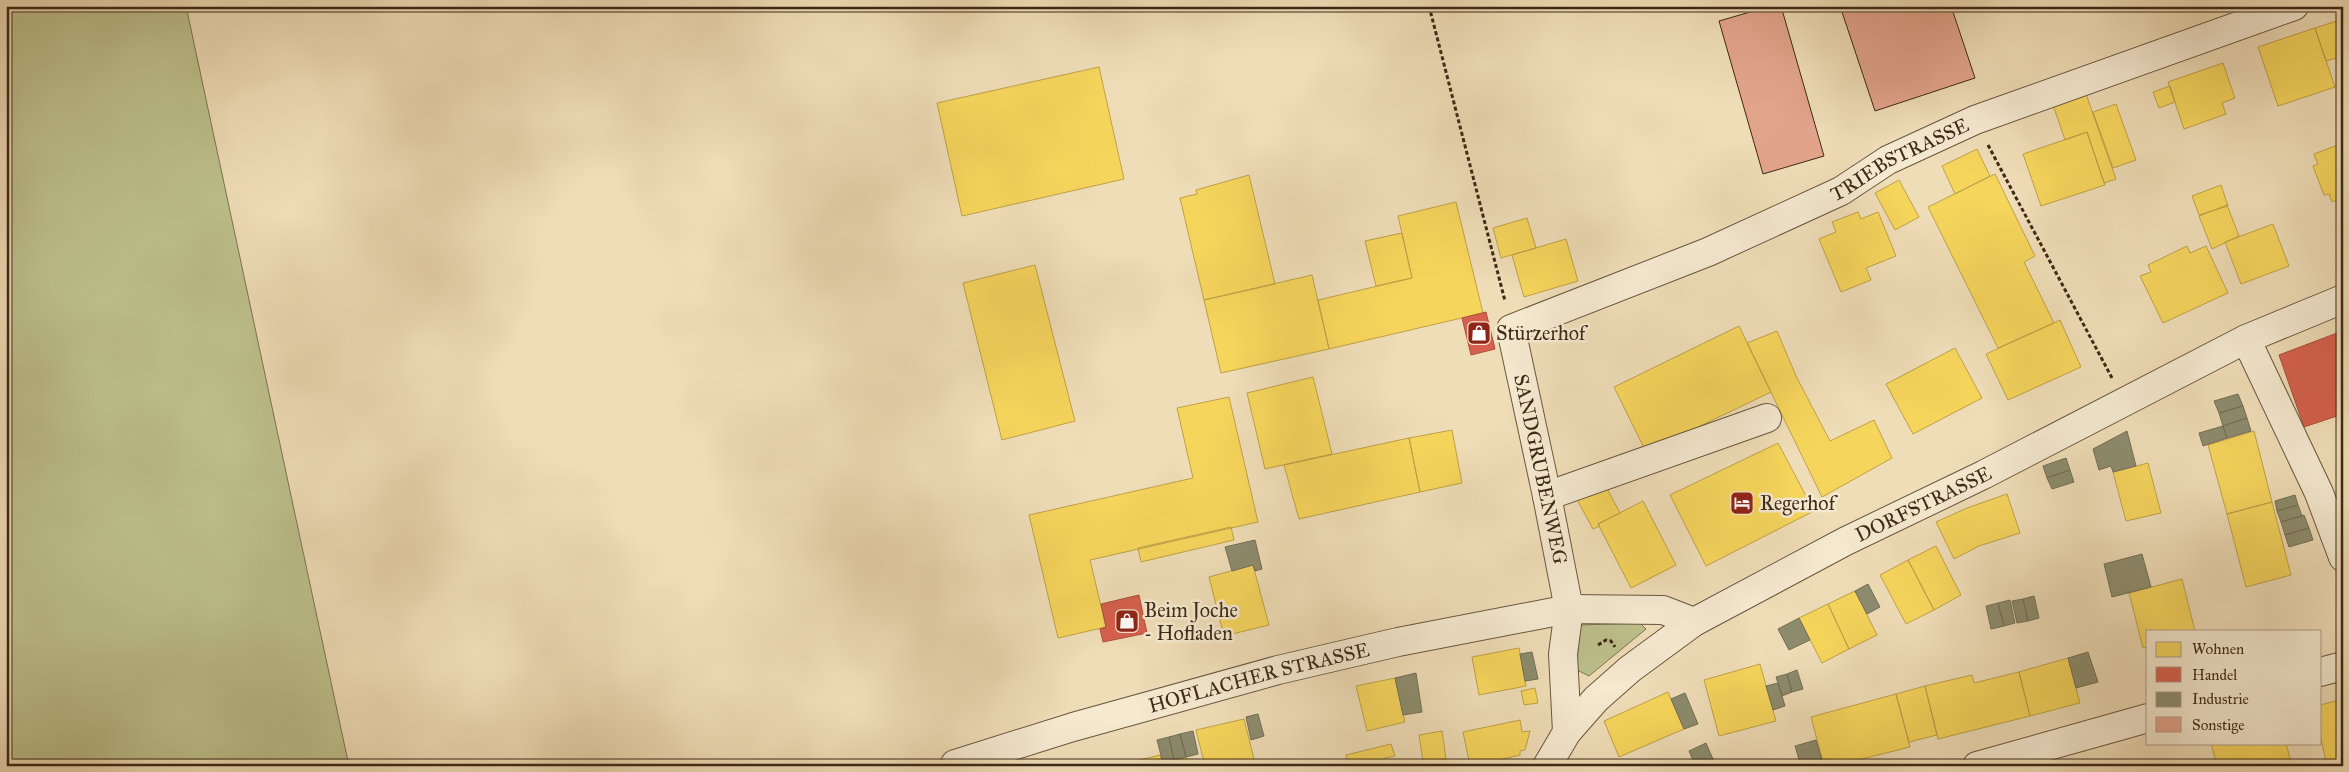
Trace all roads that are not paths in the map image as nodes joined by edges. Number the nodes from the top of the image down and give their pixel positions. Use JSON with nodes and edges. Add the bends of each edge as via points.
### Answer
{"nodes":[{"id":1,"x":2294,"y":6,"type":"edge"},
{"id":2,"x":2343,"y":299,"type":"edge"},
{"id":3,"x":1511,"y":329,"type":"joint"},
{"id":4,"x":2246,"y":339,"type":"junction"},
{"id":5,"x":1767,"y":418,"type":"dead end"},
{"id":6,"x":1547,"y":496,"type":"junction"},
{"id":7,"x":2343,"y":557,"type":"edge"},
{"id":8,"x":1569,"y":609,"type":"junction"},
{"id":9,"x":1694,"y":622,"type":"junction"},
{"id":10,"x":2343,"y":666,"type":"edge"},
{"id":11,"x":2322,"y":671,"type":"edge"},
{"id":12,"x":2146,"y":719,"type":"edge"},
{"id":13,"x":1567,"y":732,"type":"junction"},
{"id":14,"x":954,"y":764,"type":"dead end"},
{"id":15,"x":1993,"y":764,"type":"edge"},
{"id":16,"x":1547,"y":766,"type":"edge"}],
"edges":[{"from":1,"to":3,"type":"street","name":"TRIEBSTRASSE","via":[[1975,120],[1888,160],[1841,190],[1708,252]]},
{"from":2,"to":4,"type":"street","name":"DORFSTRASSE"},
{"from":3,"to":6,"type":"street","name":"SANDGRUBENWEG"},
{"from":4,"to":7,"type":"street","via":[[2318,493]]},
{"from":4,"to":9,"type":"street","name":"DORFSTRASSE","via":[[1983,475],[1846,541]]},
{"from":5,"to":6,"type":"street"},
{"from":6,"to":8,"type":"street","name":"SANDGRUBENWEG"},
{"from":8,"to":9,"type":"street","name":"HOFLACHER STRASSE","via":[[1663,610]]},
{"from":8,"to":13,"type":"street","via":[[1563,654]]},
{"from":8,"to":14,"type":"street","name":"HOFLACHER STRASSE","via":[[1407,640],[1278,670]]},
{"from":9,"to":13,"type":"street","name":"DORFSTRASSE","via":[[1630,669],[1596,699]]},
{"from":10,"to":11,"type":"street"},
{"from":12,"to":15,"type":"street"},
{"from":13,"to":16,"type":"street","name":"DORFSTRASSE"}]}
